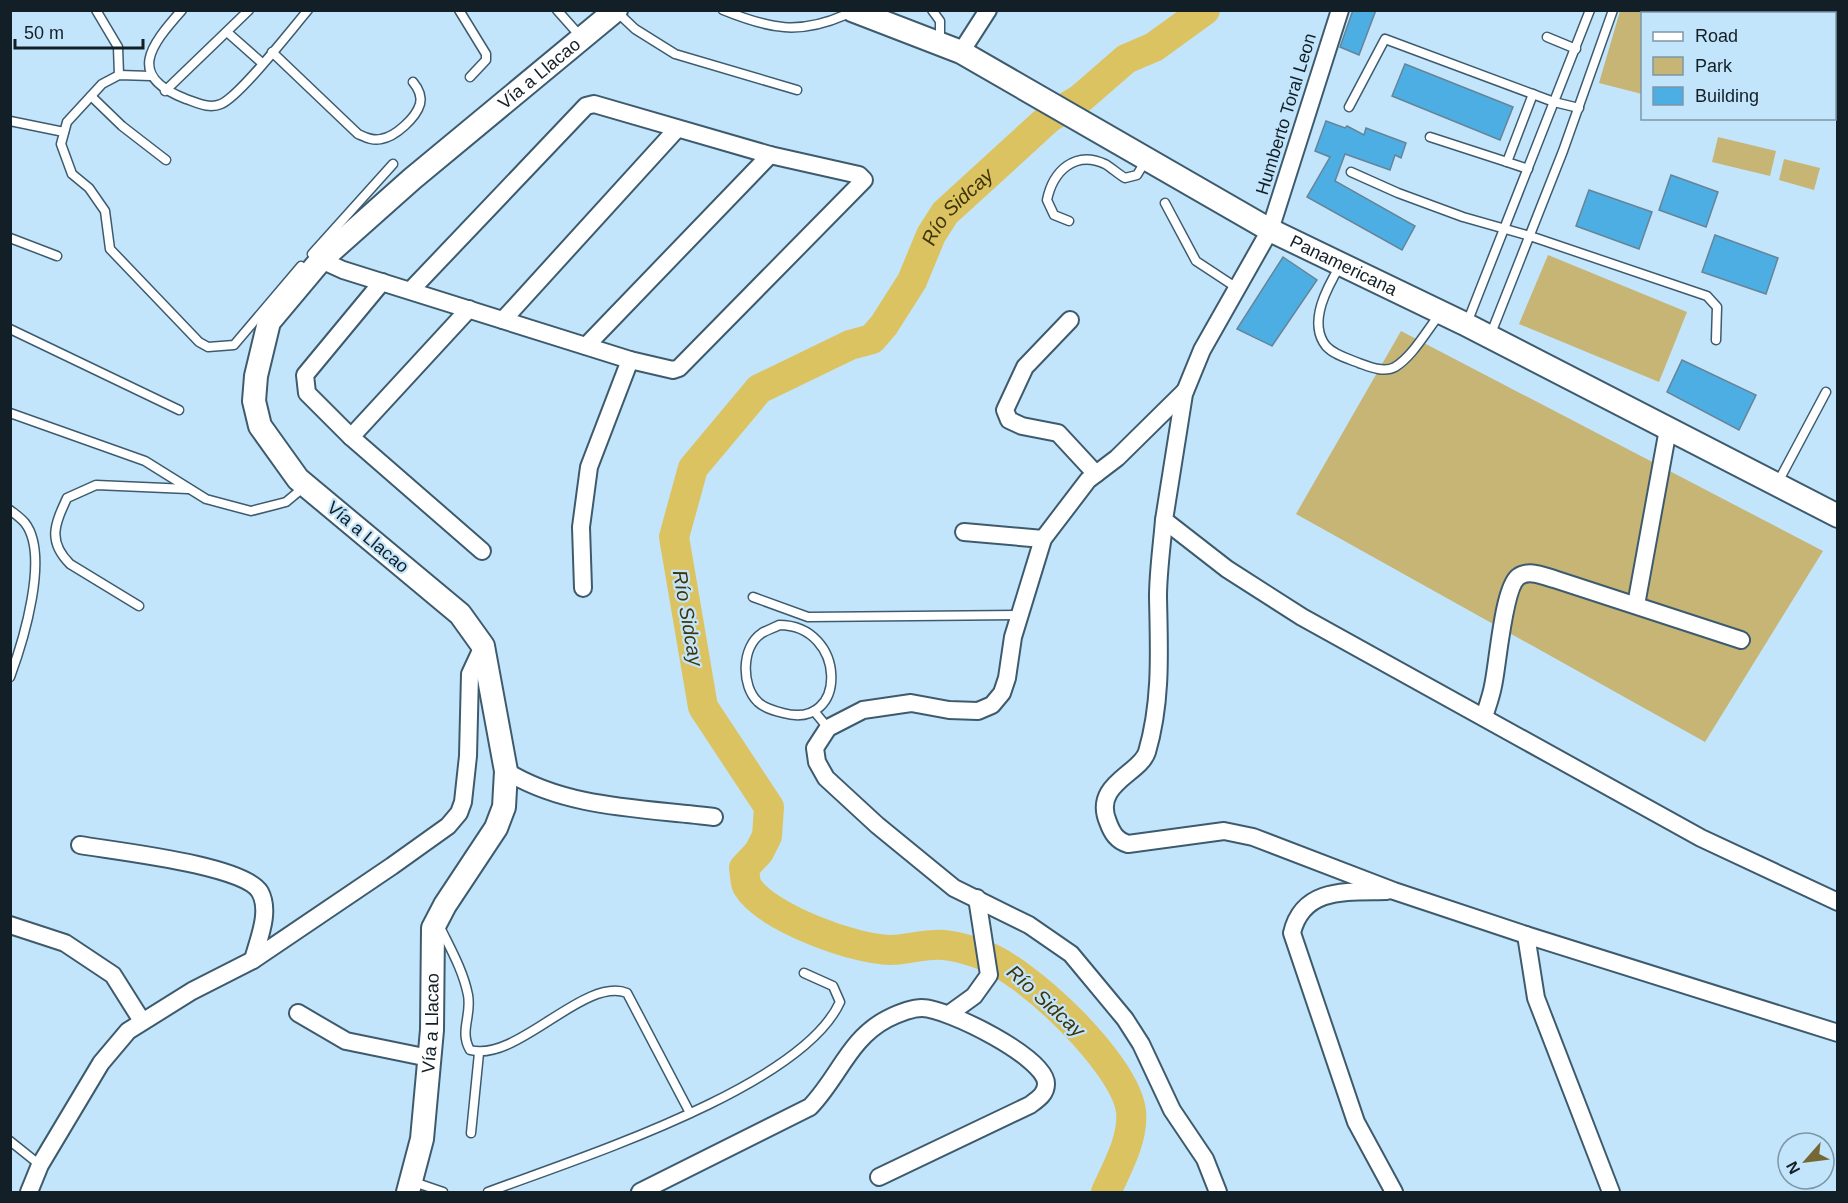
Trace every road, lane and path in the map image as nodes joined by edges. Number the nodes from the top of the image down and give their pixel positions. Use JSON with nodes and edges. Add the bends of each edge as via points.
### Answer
{"nodes":[{"id":1,"x":96,"y":10,"type":"edge"},
{"id":2,"x":182,"y":10,"type":"edge"},
{"id":3,"x":249,"y":10,"type":"edge"},
{"id":4,"x":308,"y":10,"type":"edge"},
{"id":5,"x":459,"y":10,"type":"edge"},
{"id":6,"x":557,"y":10,"type":"edge"},
{"id":7,"x":723,"y":10,"type":"edge"},
{"id":8,"x":850,"y":10,"type":"edge"},
{"id":9,"x":932,"y":10,"type":"edge"},
{"id":10,"x":988,"y":10,"type":"edge"},
{"id":11,"x":1340,"y":10,"type":"edge"},
{"id":12,"x":1590,"y":10,"type":"edge"},
{"id":13,"x":1613,"y":10,"type":"edge"},
{"id":14,"x":616,"y":11,"type":"edge"},
{"id":15,"x":227,"y":32,"type":"junction"},
{"id":16,"x":1546,"y":37,"type":"dead end"},
{"id":17,"x":583,"y":40,"type":"junction"},
{"id":18,"x":950,"y":48,"type":"junction"},
{"id":19,"x":1576,"y":49,"type":"junction"},
{"id":20,"x":272,"y":52,"type":"junction"},
{"id":21,"x":262,"y":63,"type":"junction"},
{"id":22,"x":119,"y":75,"type":"junction"},
{"id":23,"x":152,"y":76,"type":"junction"},
{"id":24,"x":470,"y":77,"type":"dead end"},
{"id":25,"x":413,"y":82,"type":"dead end"},
{"id":26,"x":797,"y":90,"type":"dead end"},
{"id":27,"x":165,"y":91,"type":"junction"},
{"id":28,"x":1533,"y":94,"type":"junction"},
{"id":29,"x":90,"y":96,"type":"junction"},
{"id":30,"x":1554,"y":102,"type":"junction"},
{"id":31,"x":1349,"y":107,"type":"dead end"},
{"id":32,"x":1579,"y":108,"type":"junction"},
{"id":33,"x":10,"y":121,"type":"edge"},
{"id":34,"x":676,"y":130,"type":"junction"},
{"id":35,"x":64,"y":132,"type":"junction"},
{"id":36,"x":1430,"y":137,"type":"dead end"},
{"id":37,"x":770,"y":155,"type":"junction"},
{"id":38,"x":166,"y":159,"type":"dead end"},
{"id":39,"x":1146,"y":159,"type":"junction"},
{"id":40,"x":1507,"y":162,"type":"junction"},
{"id":41,"x":393,"y":164,"type":"dead end"},
{"id":42,"x":1528,"y":169,"type":"junction"},
{"id":43,"x":1351,"y":172,"type":"dead end"},
{"id":44,"x":1165,"y":203,"type":"dead end"},
{"id":45,"x":1069,"y":221,"type":"dead end"},
{"id":46,"x":1504,"y":228,"type":"junction"},
{"id":47,"x":1270,"y":230,"type":"junction"},
{"id":48,"x":1530,"y":236,"type":"junction"},
{"id":49,"x":10,"y":238,"type":"edge"},
{"id":50,"x":57,"y":256,"type":"dead end"},
{"id":51,"x":321,"y":260,"type":"junction"},
{"id":52,"x":1341,"y":264,"type":"junction"},
{"id":53,"x":382,"y":282,"type":"junction"},
{"id":54,"x":1237,"y":288,"type":"junction"},
{"id":55,"x":410,"y":291,"type":"junction"},
{"id":56,"x":469,"y":309,"type":"junction"},
{"id":57,"x":1442,"y":313,"type":"junction"},
{"id":58,"x":503,"y":320,"type":"junction"},
{"id":59,"x":1070,"y":320,"type":"dead end"},
{"id":60,"x":1466,"y":325,"type":"junction"},
{"id":61,"x":10,"y":329,"type":"edge"},
{"id":62,"x":1490,"y":337,"type":"junction"},
{"id":63,"x":1716,"y":340,"type":"dead end"},
{"id":64,"x":586,"y":346,"type":"junction"},
{"id":65,"x":630,"y":360,"type":"junction"},
{"id":66,"x":1186,"y":391,"type":"junction"},
{"id":67,"x":1826,"y":392,"type":"dead end"},
{"id":68,"x":180,"y":410,"type":"dead end"},
{"id":69,"x":10,"y":413,"type":"edge"},
{"id":70,"x":1668,"y":429,"type":"junction"},
{"id":71,"x":351,"y":437,"type":"junction"},
{"id":72,"x":1096,"y":474,"type":"junction"},
{"id":73,"x":1777,"y":485,"type":"junction"},
{"id":74,"x":306,"y":486,"type":"junction"},
{"id":75,"x":191,"y":490,"type":"junction"},
{"id":76,"x":10,"y":510,"type":"edge"},
{"id":77,"x":1838,"y":516,"type":"edge"},
{"id":78,"x":1164,"y":520,"type":"junction"},
{"id":79,"x":964,"y":532,"type":"dead end"},
{"id":80,"x":1043,"y":539,"type":"junction"},
{"id":81,"x":482,"y":551,"type":"dead end"},
{"id":82,"x":583,"y":588,"type":"dead end"},
{"id":83,"x":753,"y":597,"type":"dead end"},
{"id":84,"x":1636,"y":605,"type":"junction"},
{"id":85,"x":139,"y":606,"type":"dead end"},
{"id":86,"x":1020,"y":615,"type":"junction"},
{"id":87,"x":1741,"y":640,"type":"dead end"},
{"id":88,"x":483,"y":646,"type":"junction"},
{"id":89,"x":10,"y":677,"type":"edge"},
{"id":90,"x":814,"y":711,"type":"junction"},
{"id":91,"x":1484,"y":717,"type":"junction"},
{"id":92,"x":828,"y":728,"type":"junction"},
{"id":93,"x":506,"y":771,"type":"junction"},
{"id":94,"x":714,"y":817,"type":"dead end"},
{"id":95,"x":80,"y":845,"type":"dead end"},
{"id":96,"x":1394,"y":891,"type":"junction"},
{"id":97,"x":977,"y":898,"type":"junction"},
{"id":98,"x":1838,"y":902,"type":"edge"},
{"id":99,"x":436,"y":920,"type":"junction"},
{"id":100,"x":10,"y":925,"type":"edge"},
{"id":101,"x":1526,"y":935,"type":"junction"},
{"id":102,"x":252,"y":960,"type":"junction"},
{"id":103,"x":804,"y":973,"type":"dead end"},
{"id":104,"x":298,"y":1013,"type":"dead end"},
{"id":105,"x":949,"y":1014,"type":"junction"},
{"id":106,"x":142,"y":1021,"type":"junction"},
{"id":107,"x":1838,"y":1033,"type":"edge"},
{"id":108,"x":479,"y":1053,"type":"junction"},
{"id":109,"x":429,"y":1058,"type":"junction"},
{"id":110,"x":690,"y":1113,"type":"junction"},
{"id":111,"x":471,"y":1133,"type":"dead end"},
{"id":112,"x":10,"y":1142,"type":"edge"},
{"id":113,"x":40,"y":1165,"type":"junction"},
{"id":114,"x":879,"y":1177,"type":"dead end"},
{"id":115,"x":410,"y":1187,"type":"edge"},
{"id":116,"x":29,"y":1192,"type":"edge"},
{"id":117,"x":443,"y":1192,"type":"edge"},
{"id":118,"x":488,"y":1192,"type":"edge"},
{"id":119,"x":640,"y":1192,"type":"edge"},
{"id":120,"x":1218,"y":1192,"type":"edge"},
{"id":121,"x":1394,"y":1192,"type":"edge"},
{"id":122,"x":1611,"y":1192,"type":"edge"}],
"edges":[{"from":1,"to":22,"type":"lane","via":[[118,47]]},
{"from":2,"to":23,"type":"lane","via":[[161,34],[150,55]]},
{"from":3,"to":15,"type":"lane"},
{"from":4,"to":20,"type":"lane"},
{"from":5,"to":24,"type":"lane","via":[[486,54],[486,60]]},
{"from":6,"to":17,"type":"lane"},
{"from":7,"to":8,"type":"lane","via":[[774,26],[807,28]]},
{"from":8,"to":18,"type":"street","name":"Panamericana"},
{"from":9,"to":18,"type":"lane"},
{"from":10,"to":18,"type":"street"},
{"from":11,"to":47,"type":"street","name":"Humberto Toral Leon"},
{"from":12,"to":19,"type":"lane"},
{"from":13,"to":32,"type":"lane"},
{"from":14,"to":17,"type":"street","name":"Vía a Llacao"},
{"from":14,"to":26,"type":"lane","via":[[635,29],[675,54]]},
{"from":15,"to":21,"type":"lane"},
{"from":15,"to":27,"type":"lane"},
{"from":16,"to":19,"type":"lane"},
{"from":17,"to":51,"type":"street","name":"Vía a Llacao","via":[[412,179]]},
{"from":18,"to":39,"type":"street","name":"Panamericana"},
{"from":19,"to":30,"type":"lane"},
{"from":20,"to":21,"type":"lane"},
{"from":20,"to":25,"type":"lane","via":[[358,134],[369,139],[382,139],[397,132],[410,119],[420,104],[419,90]]},
{"from":21,"to":27,"type":"lane","via":[[230,100],[218,106],[208,107]]},
{"from":22,"to":23,"type":"lane"},
{"from":22,"to":29,"type":"lane"},
{"from":23,"to":27,"type":"lane"},
{"from":28,"to":30,"type":"lane"},
{"from":28,"to":31,"type":"lane","via":[[1385,39]]},
{"from":28,"to":40,"type":"lane"},
{"from":29,"to":35,"type":"lane","via":[[67,122]]},
{"from":29,"to":38,"type":"lane"},
{"from":30,"to":32,"type":"lane"},
{"from":30,"to":42,"type":"lane"},
{"from":32,"to":48,"type":"lane"},
{"from":33,"to":35,"type":"lane"},
{"from":34,"to":37,"type":"street"},
{"from":34,"to":55,"type":"street","via":[[594,104],[586,106]]},
{"from":34,"to":58,"type":"street"},
{"from":35,"to":41,"type":"lane","via":[[62,144],[72,174],[89,188],[105,211],[110,249],[198,342],[208,347],[234,345]]},
{"from":36,"to":40,"type":"lane"},
{"from":37,"to":64,"type":"street"},
{"from":37,"to":65,"type":"street","via":[[859,175],[864,180],[680,368],[666,369]]},
{"from":39,"to":45,"type":"lane","via":[[1137,175],[1125,178],[1106,165],[1087,159],[1073,160],[1055,176],[1047,200],[1054,215]]},
{"from":39,"to":47,"type":"street","name":"Panamericana"},
{"from":40,"to":42,"type":"lane"},
{"from":42,"to":46,"type":"lane"},
{"from":43,"to":46,"type":"lane","via":[[1452,213]]},
{"from":44,"to":54,"type":"lane","via":[[1196,261]]},
{"from":46,"to":48,"type":"lane"},
{"from":46,"to":60,"type":"lane"},
{"from":47,"to":52,"type":"street","name":"Panamericana"},
{"from":47,"to":54,"type":"street","name":"Humberto Toral Leon"},
{"from":48,"to":62,"type":"lane"},
{"from":48,"to":63,"type":"lane","via":[[1707,296],[1716,307]]},
{"from":49,"to":50,"type":"lane"},
{"from":51,"to":53,"type":"street"},
{"from":51,"to":74,"type":"street","name":"Vía a Llacao","via":[[269,322],[254,401],[260,426]]},
{"from":52,"to":57,"type":"street","name":"Panamericana"},
{"from":52,"to":57,"type":"lane","via":[[1328,287],[1318,320],[1320,336],[1328,348],[1343,357],[1371,368],[1393,368]]},
{"from":53,"to":55,"type":"street"},
{"from":53,"to":71,"type":"street","via":[[305,375],[306,393]]},
{"from":54,"to":66,"type":"street","name":"Humberto Toral Leon","via":[[1202,350]]},
{"from":55,"to":56,"type":"street"},
{"from":56,"to":58,"type":"street"},
{"from":56,"to":71,"type":"street"},
{"from":57,"to":60,"type":"street","name":"Panamericana"},
{"from":58,"to":64,"type":"street"},
{"from":59,"to":72,"type":"street","via":[[1025,368],[1005,410],[1009,420],[1022,426],[1058,433]]},
{"from":60,"to":62,"type":"street","name":"Panamericana"},
{"from":61,"to":68,"type":"lane"},
{"from":62,"to":70,"type":"street","name":"Panamericana"},
{"from":64,"to":65,"type":"street"},
{"from":65,"to":82,"type":"street","via":[[589,467],[581,527]]},
{"from":66,"to":72,"type":"street"},
{"from":66,"to":78,"type":"street"},
{"from":67,"to":73,"type":"lane"},
{"from":69,"to":75,"type":"lane","via":[[145,461]]},
{"from":70,"to":73,"type":"street","name":"Panamericana"},
{"from":70,"to":84,"type":"street"},
{"from":71,"to":81,"type":"street"},
{"from":72,"to":80,"type":"street"},
{"from":73,"to":77,"type":"street","name":"Panamericana"},
{"from":74,"to":75,"type":"lane","via":[[286,502],[251,511],[206,499]]},
{"from":74,"to":88,"type":"street","name":"Vía a Llacao","via":[[459,614]]},
{"from":75,"to":85,"type":"lane","via":[[96,485],[67,498],[57,519],[55,543],[70,564],[94,575]]},
{"from":76,"to":89,"type":"lane","via":[[25,523],[35,558],[24,638]]},
{"from":78,"to":91,"type":"street","via":[[1227,569],[1302,617]]},
{"from":78,"to":96,"type":"street","via":[[1158,595],[1157,700],[1146,755],[1106,799],[1104,807],[1110,829],[1119,841],[1128,844],[1224,831],[1253,837]]},
{"from":79,"to":80,"type":"street"},
{"from":80,"to":86,"type":"street"},
{"from":83,"to":86,"type":"lane","via":[[808,617]]},
{"from":84,"to":87,"type":"street"},
{"from":84,"to":91,"type":"street","via":[[1532,573],[1516,578],[1506,606],[1493,689]]},
{"from":86,"to":92,"type":"street","via":[[1008,678],[992,705],[978,711],[911,703],[887,705],[863,710]]},
{"from":88,"to":93,"type":"street","name":"Vía a Llacao"},
{"from":88,"to":102,"type":"street","via":[[470,674],[468,756],[464,802],[459,813],[448,826],[392,866]]},
{"from":90,"to":90,"type":"lane","via":[[799,715],[778,712],[759,704],[748,689],[744,670],[760,634],[792,625],[822,642],[832,684],[830,694]]},
{"from":90,"to":92,"type":"lane"},
{"from":91,"to":98,"type":"street","via":[[1701,838]]},
{"from":92,"to":97,"type":"street","via":[[815,748],[826,778],[954,888]]},
{"from":93,"to":94,"type":"street","via":[[531,787],[567,798]]},
{"from":93,"to":99,"type":"street","name":"Vía a Llacao","via":[[504,807],[496,828]]},
{"from":95,"to":102,"type":"street","via":[[234,874],[254,885],[264,902]]},
{"from":96,"to":101,"type":"street"},
{"from":96,"to":121,"type":"street","via":[[1329,893],[1305,907],[1295,920],[1292,933],[1356,1122]]},
{"from":97,"to":105,"type":"street","via":[[989,975],[974,996]]},
{"from":97,"to":120,"type":"street","via":[[1051,938],[1089,974],[1141,1044],[1172,1110],[1205,1159]]},
{"from":99,"to":108,"type":"lane","via":[[458,962],[468,996],[466,1042]]},
{"from":99,"to":109,"type":"street","name":"Vía a Llacao"},
{"from":100,"to":106,"type":"street","via":[[65,943],[113,975]]},
{"from":101,"to":107,"type":"street"},
{"from":101,"to":122,"type":"street","via":[[1536,998]]},
{"from":102,"to":106,"type":"street"},
{"from":103,"to":110,"type":"lane","via":[[833,986],[840,1002],[832,1019],[812,1041],[748,1083]]},
{"from":104,"to":109,"type":"street","via":[[346,1041]]},
{"from":105,"to":114,"type":"street","via":[[986,1032],[1040,1068],[1047,1082],[1044,1094],[1030,1105]]},
{"from":105,"to":119,"type":"street","via":[[911,1009],[888,1019],[861,1036],[826,1090],[810,1107]]},
{"from":106,"to":113,"type":"street","via":[[128,1031],[101,1063]]},
{"from":108,"to":110,"type":"lane","via":[[503,1046],[592,996],[616,989],[627,993]]},
{"from":108,"to":111,"type":"lane"},
{"from":109,"to":115,"type":"street","name":"Vía a Llacao","via":[[422,1139]]},
{"from":110,"to":118,"type":"lane"},
{"from":112,"to":113,"type":"lane"},
{"from":113,"to":116,"type":"street"},
{"from":115,"to":117,"type":"lane"}]}
